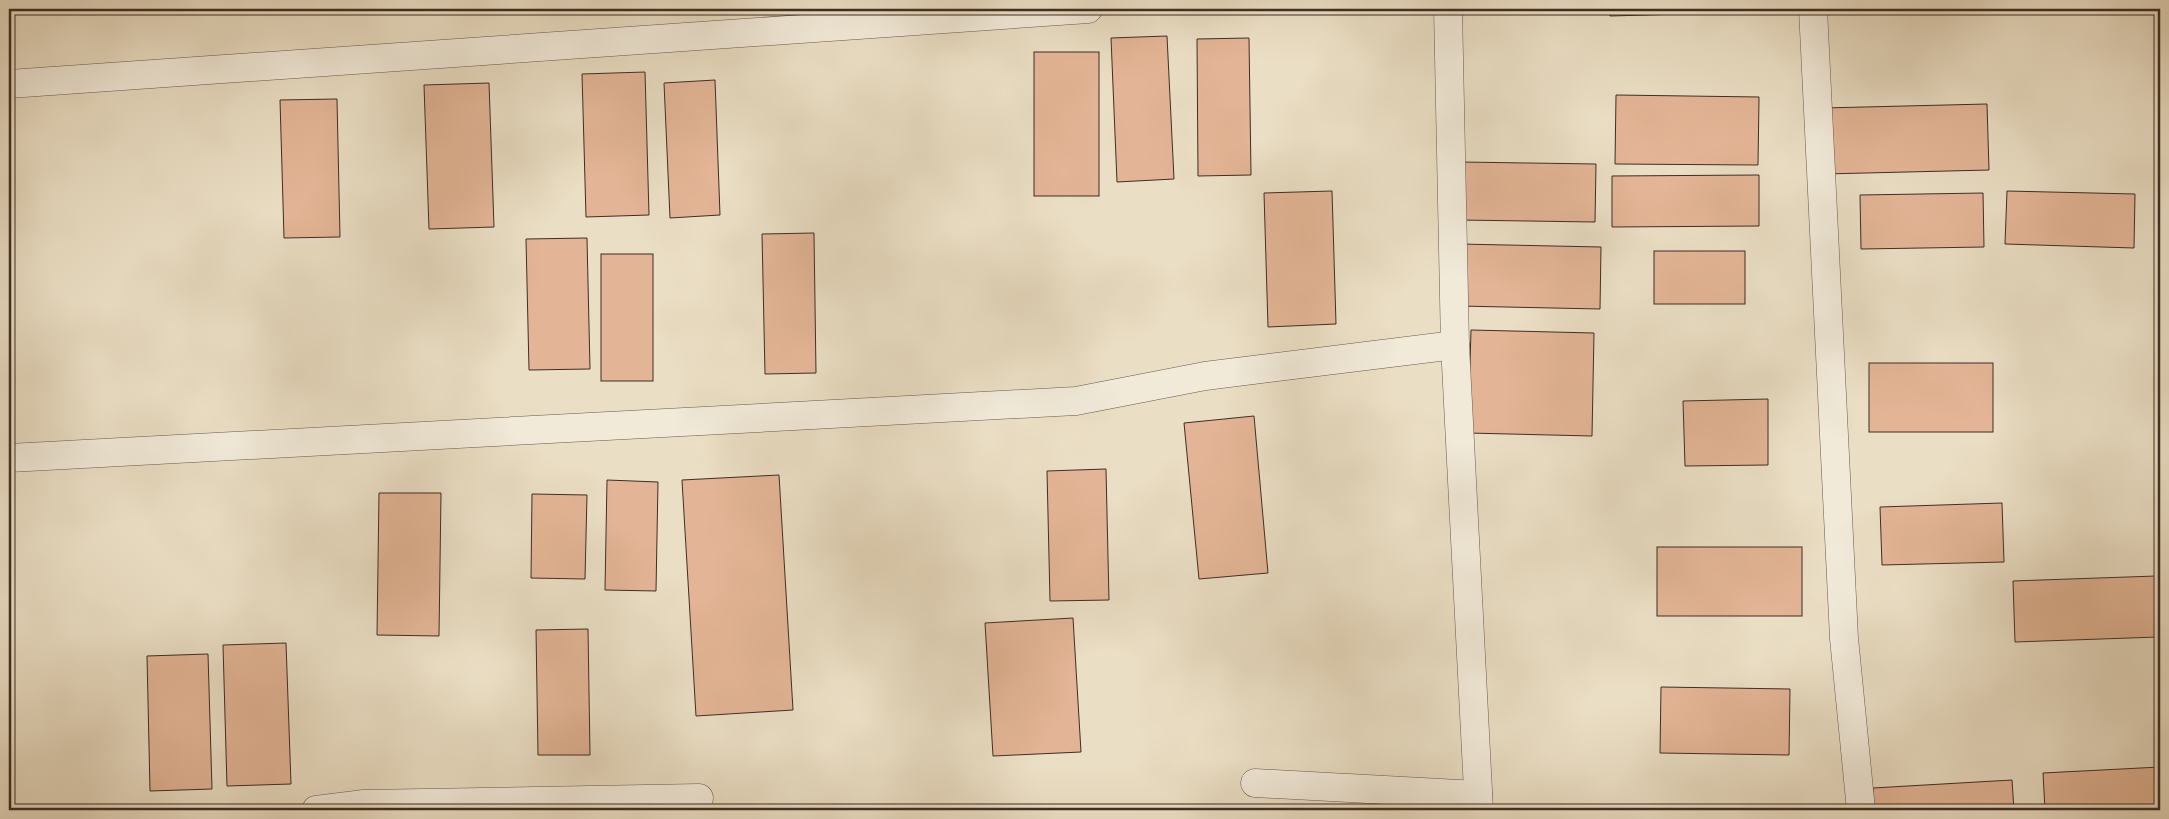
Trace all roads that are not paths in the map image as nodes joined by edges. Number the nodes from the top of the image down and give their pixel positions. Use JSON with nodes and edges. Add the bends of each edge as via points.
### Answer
{"nodes":[{"id":1,"x":1088,"y":9,"type":"edge"},
{"id":2,"x":1448,"y":9,"type":"edge"},
{"id":3,"x":1813,"y":9,"type":"edge"},
{"id":4,"x":9,"y":84,"type":"edge"},
{"id":5,"x":1456,"y":345,"type":"junction"},
{"id":6,"x":9,"y":458,"type":"edge"},
{"id":7,"x":1255,"y":783,"type":"dead end"},
{"id":8,"x":699,"y":798,"type":"dead end"},
{"id":9,"x":1479,"y":802,"type":"edge"},
{"id":10,"x":316,"y":810,"type":"edge"},
{"id":11,"x":1861,"y":810,"type":"edge"}],
"edges":[{"from":1,"to":4,"type":"street"},
{"from":2,"to":5,"type":"street"},
{"from":3,"to":11,"type":"street","via":[[1844,638]]},
{"from":5,"to":6,"type":"street","via":[[1205,376],[1076,401]]},
{"from":5,"to":9,"type":"street"},
{"from":7,"to":9,"type":"street"},
{"from":8,"to":10,"type":"street","via":[[364,804]]}]}
